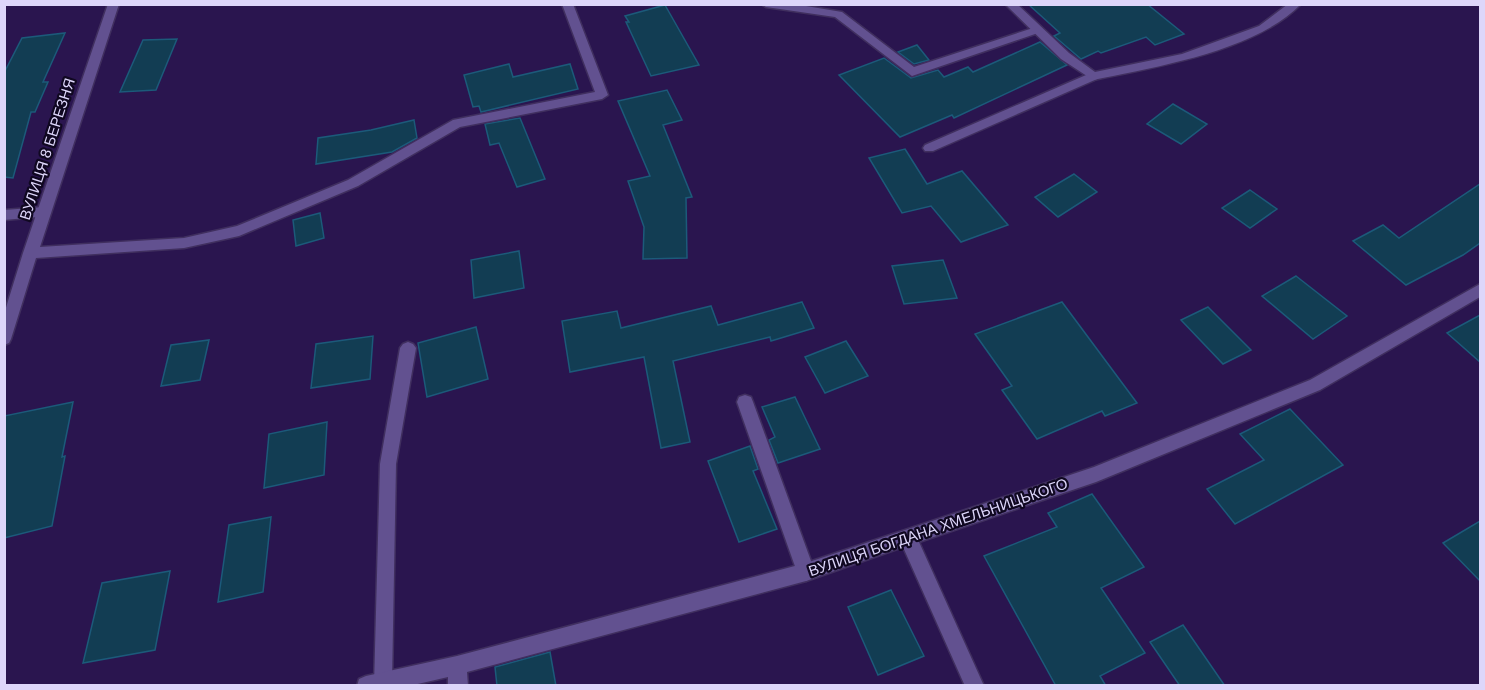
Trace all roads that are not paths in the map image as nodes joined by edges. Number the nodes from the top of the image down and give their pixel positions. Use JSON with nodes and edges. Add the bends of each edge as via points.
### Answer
{"nodes":[{"id":1,"x":114,"y":4,"type":"edge"},
{"id":2,"x":567,"y":4,"type":"edge"},
{"id":3,"x":766,"y":4,"type":"edge"},
{"id":4,"x":1010,"y":4,"type":"edge"},
{"id":5,"x":1296,"y":4,"type":"edge"},
{"id":6,"x":1037,"y":30,"type":"junction"},
{"id":7,"x":1093,"y":76,"type":"junction"},
{"id":8,"x":929,"y":148,"type":"dead end"},
{"id":9,"x":44,"y":212,"type":"junction"},
{"id":10,"x":4,"y":214,"type":"edge"},
{"id":11,"x":30,"y":253,"type":"junction"},
{"id":12,"x":1480,"y":290,"type":"edge"},
{"id":13,"x":4,"y":339,"type":"edge"},
{"id":14,"x":408,"y":348,"type":"dead end"},
{"id":15,"x":745,"y":402,"type":"dead end"},
{"id":16,"x":908,"y":538,"type":"junction"},
{"id":17,"x":806,"y":572,"type":"junction"},
{"id":18,"x":457,"y":665,"type":"junction"},
{"id":19,"x":374,"y":684,"type":"edge"},
{"id":20,"x":458,"y":686,"type":"edge"},
{"id":21,"x":975,"y":686,"type":"edge"}],
"edges":[{"from":1,"to":9,"type":"street","name":"ВУЛИЦЯ 8 БЕРЕЗНЯ"},
{"from":2,"to":11,"type":"street","via":[[602,95],[457,123],[353,183],[239,231],[184,243]]},
{"from":3,"to":6,"type":"street","via":[[838,14],[912,72]]},
{"from":4,"to":6,"type":"street"},
{"from":5,"to":7,"type":"street","via":[[1263,28],[1185,57]]},
{"from":6,"to":7,"type":"street"},
{"from":7,"to":8,"type":"street"},
{"from":9,"to":10,"type":"street"},
{"from":9,"to":11,"type":"street","name":"ВУЛИЦЯ 8 БЕРЕЗНЯ"},
{"from":11,"to":13,"type":"street","name":"ВУЛИЦЯ 8 БЕРЕЗНЯ"},
{"from":12,"to":16,"type":"street","name":"ВУЛИЦЯ БОГДАНА ХМЕЛЬНИЦЬКОГО","via":[[1315,385],[1096,474]]},
{"from":14,"to":19,"type":"street","via":[[388,464]]},
{"from":15,"to":17,"type":"street"},
{"from":16,"to":17,"type":"street","name":"ВУЛИЦЯ БОГДАНА ХМЕЛЬНИЦЬКОГО"},
{"from":16,"to":21,"type":"street"},
{"from":17,"to":18,"type":"street","name":"ВУЛИЦЯ БОГДАНА ХМЕЛЬНИЦЬКОГО"},
{"from":18,"to":19,"type":"street","name":"ВУЛИЦЯ БОГДАНА ХМЕЛЬНИЦЬКОГО"},
{"from":18,"to":20,"type":"street"}]}
